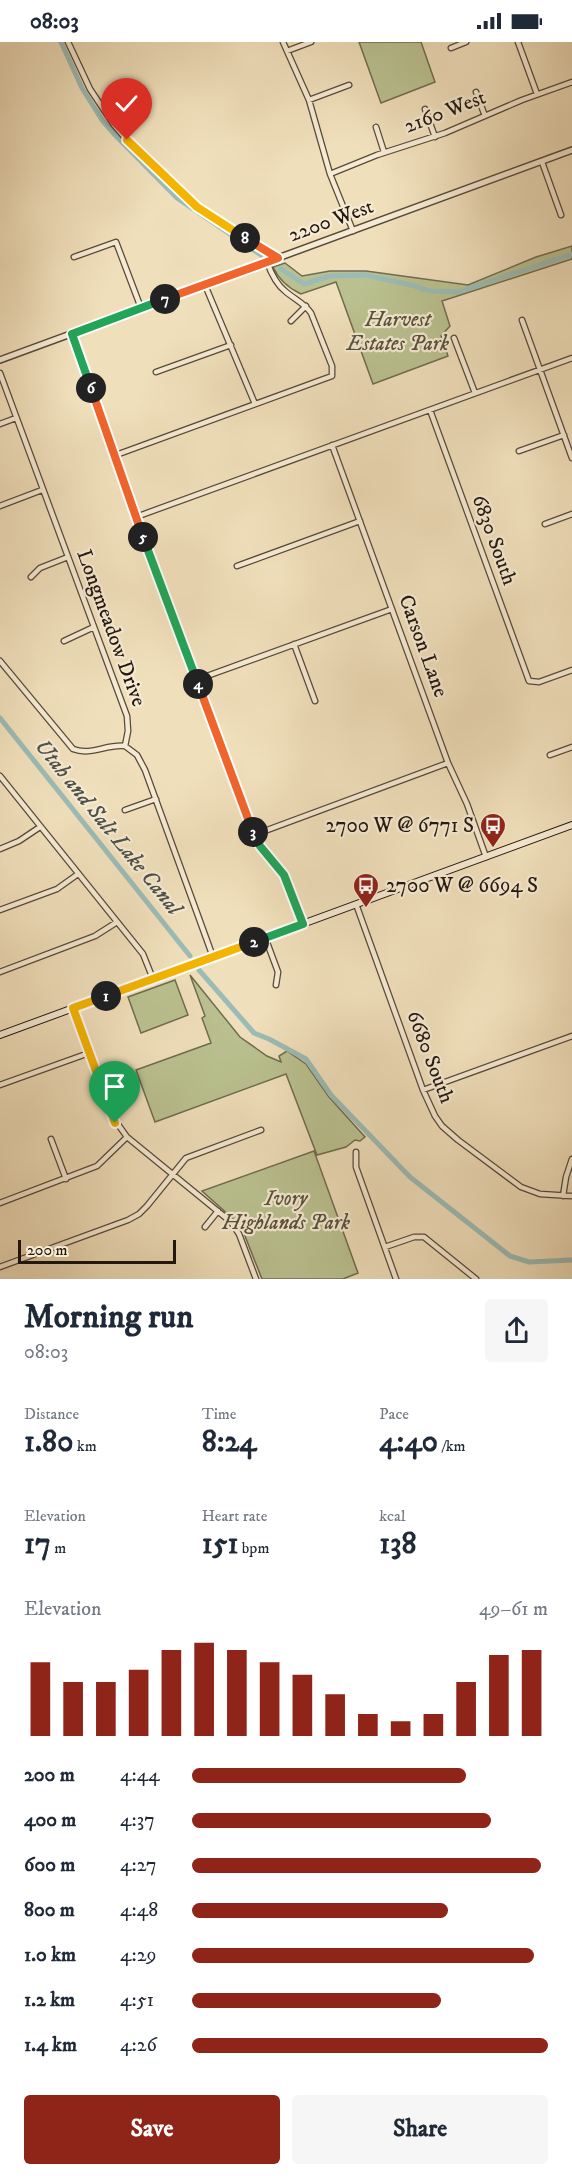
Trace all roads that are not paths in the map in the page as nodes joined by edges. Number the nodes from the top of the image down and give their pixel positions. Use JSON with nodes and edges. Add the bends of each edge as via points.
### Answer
{"nodes":[{"id":1,"x":68,"y":42,"type":"edge"},
{"id":2,"x":284,"y":42,"type":"edge"},
{"id":3,"x":311,"y":42,"type":"edge"},
{"id":4,"x":466,"y":42,"type":"edge"},
{"id":5,"x":518,"y":42,"type":"edge"},
{"id":6,"x":451,"y":48,"type":"dead end"},
{"id":7,"x":287,"y":51,"type":"junction"},
{"id":8,"x":572,"y":82,"type":"edge"},
{"id":9,"x":350,"y":86,"type":"dead end"},
{"id":10,"x":476,"y":92,"type":"dead end"},
{"id":11,"x":537,"y":94,"type":"junction"},
{"id":12,"x":309,"y":100,"type":"junction"},
{"id":13,"x":425,"y":109,"type":"dead end"},
{"id":14,"x":485,"y":116,"type":"junction"},
{"id":15,"x":376,"y":128,"type":"dead end"},
{"id":16,"x":435,"y":137,"type":"junction"},
{"id":17,"x":572,"y":150,"type":"edge"},
{"id":18,"x":384,"y":152,"type":"junction"},
{"id":19,"x":542,"y":162,"type":"junction"},
{"id":20,"x":330,"y":174,"type":"junction"},
{"id":21,"x":561,"y":215,"type":"dead end"},
{"id":22,"x":353,"y":231,"type":"junction"},
{"id":23,"x":74,"y":257,"type":"dead end"},
{"id":24,"x":278,"y":258,"type":"junction"},
{"id":25,"x":267,"y":262,"type":"junction"},
{"id":26,"x":205,"y":285,"type":"junction"},
{"id":27,"x":306,"y":306,"type":"junction"},
{"id":28,"x":141,"y":308,"type":"junction"},
{"id":29,"x":522,"y":320,"type":"dead end"},
{"id":30,"x":291,"y":321,"type":"dead end"},
{"id":31,"x":72,"y":334,"type":"junction"},
{"id":32,"x":454,"y":338,"type":"dead end"},
{"id":33,"x":231,"y":345,"type":"junction"},
{"id":34,"x":572,"y":358,"type":"edge"},
{"id":35,"x":0,"y":360,"type":"edge"},
{"id":36,"x":540,"y":370,"type":"junction"},
{"id":37,"x":156,"y":372,"type":"dead end"},
{"id":38,"x":0,"y":373,"type":"edge"},
{"id":39,"x":475,"y":393,"type":"junction"},
{"id":40,"x":255,"y":404,"type":"junction"},
{"id":41,"x":430,"y":410,"type":"junction"},
{"id":42,"x":16,"y":418,"type":"junction"},
{"id":43,"x":0,"y":424,"type":"edge"},
{"id":44,"x":564,"y":435,"type":"junction"},
{"id":45,"x":332,"y":446,"type":"junction"},
{"id":46,"x":519,"y":451,"type":"dead end"},
{"id":47,"x":116,"y":455,"type":"junction"},
{"id":48,"x":572,"y":458,"type":"edge"},
{"id":49,"x":42,"y":490,"type":"junction"},
{"id":50,"x":0,"y":506,"type":"edge"},
{"id":51,"x":572,"y":514,"type":"edge"},
{"id":52,"x":136,"y":517,"type":"junction"},
{"id":53,"x":360,"y":521,"type":"junction"},
{"id":54,"x":545,"y":524,"type":"dead end"},
{"id":55,"x":68,"y":557,"type":"junction"},
{"id":56,"x":237,"y":566,"type":"dead end"},
{"id":57,"x":31,"y":578,"type":"dead end"},
{"id":58,"x":392,"y":609,"type":"junction"},
{"id":59,"x":94,"y":627,"type":"junction"},
{"id":60,"x":64,"y":641,"type":"dead end"},
{"id":61,"x":294,"y":644,"type":"junction"},
{"id":62,"x":0,"y":661,"type":"edge"},
{"id":63,"x":572,"y":670,"type":"edge"},
{"id":64,"x":196,"y":680,"type":"junction"},
{"id":65,"x":315,"y":702,"type":"dead end"},
{"id":66,"x":125,"y":746,"type":"junction"},
{"id":67,"x":572,"y":747,"type":"edge"},
{"id":68,"x":550,"y":755,"type":"dead end"},
{"id":69,"x":448,"y":763,"type":"junction"},
{"id":70,"x":0,"y":776,"type":"edge"},
{"id":71,"x":156,"y":799,"type":"junction"},
{"id":72,"x":124,"y":810,"type":"dead end"},
{"id":73,"x":572,"y":825,"type":"edge"},
{"id":74,"x":40,"y":827,"type":"junction"},
{"id":75,"x":254,"y":835,"type":"junction"},
{"id":76,"x":0,"y":849,"type":"edge"},
{"id":77,"x":486,"y":857,"type":"junction"},
{"id":78,"x":78,"y":874,"type":"junction"},
{"id":79,"x":356,"y":904,"type":"junction"},
{"id":80,"x":0,"y":910,"type":"edge"},
{"id":81,"x":117,"y":922,"type":"junction"},
{"id":82,"x":303,"y":924,"type":"junction"},
{"id":83,"x":265,"y":938,"type":"junction"},
{"id":84,"x":213,"y":957,"type":"junction"},
{"id":85,"x":0,"y":972,"type":"edge"},
{"id":86,"x":153,"y":979,"type":"junction"},
{"id":87,"x":276,"y":985,"type":"dead end"},
{"id":88,"x":73,"y":1008,"type":"junction"},
{"id":89,"x":0,"y":1035,"type":"edge"},
{"id":90,"x":572,"y":1036,"type":"edge"},
{"id":91,"x":89,"y":1053,"type":"junction"},
{"id":92,"x":0,"y":1085,"type":"edge"},
{"id":93,"x":423,"y":1090,"type":"junction"},
{"id":94,"x":261,"y":1130,"type":"dead end"},
{"id":95,"x":127,"y":1137,"type":"junction"},
{"id":96,"x":51,"y":1139,"type":"dead end"},
{"id":97,"x":356,"y":1152,"type":"dead end"},
{"id":98,"x":572,"y":1159,"type":"edge"},
{"id":99,"x":173,"y":1174,"type":"junction"},
{"id":100,"x":66,"y":1179,"type":"junction"},
{"id":101,"x":563,"y":1196,"type":"junction"},
{"id":102,"x":572,"y":1196,"type":"edge"},
{"id":103,"x":0,"y":1203,"type":"edge"},
{"id":104,"x":218,"y":1211,"type":"junction"},
{"id":105,"x":205,"y":1227,"type":"dead end"},
{"id":106,"x":385,"y":1247,"type":"junction"},
{"id":107,"x":0,"y":1267,"type":"edge"},
{"id":108,"x":256,"y":1279,"type":"edge"},
{"id":109,"x":396,"y":1279,"type":"edge"},
{"id":110,"x":476,"y":1279,"type":"edge"}],
"edges":[{"from":1,"to":24,"type":"street","via":[[90,88],[127,140],[197,207]]},
{"from":2,"to":7,"type":"street"},
{"from":3,"to":7,"type":"street"},
{"from":4,"to":6,"type":"street"},
{"from":5,"to":11,"type":"street"},
{"from":7,"to":12,"type":"street"},
{"from":8,"to":11,"type":"street","name":"2160 West"},
{"from":9,"to":12,"type":"street"},
{"from":10,"to":14,"type":"street"},
{"from":11,"to":14,"type":"street","name":"2160 West"},
{"from":12,"to":20,"type":"street"},
{"from":13,"to":16,"type":"street"},
{"from":14,"to":16,"type":"street","name":"2160 West"},
{"from":15,"to":18,"type":"street"},
{"from":16,"to":18,"type":"street","name":"2160 West"},
{"from":17,"to":19,"type":"street","name":"2200 West"},
{"from":18,"to":20,"type":"street","name":"2160 West"},
{"from":19,"to":21,"type":"street"},
{"from":19,"to":22,"type":"street","name":"2200 West"},
{"from":20,"to":22,"type":"street"},
{"from":22,"to":24,"type":"street","name":"2200 West"},
{"from":23,"to":28,"type":"street","via":[[116,242]]},
{"from":24,"to":25,"type":"street","name":"2200 West"},
{"from":25,"to":26,"type":"street","name":"2200 West"},
{"from":25,"to":27,"type":"street","via":[[282,289]]},
{"from":26,"to":28,"type":"street","name":"2200 West"},
{"from":26,"to":33,"type":"street"},
{"from":27,"to":30,"type":"street"},
{"from":27,"to":40,"type":"street","via":[[332,366],[332,376]]},
{"from":28,"to":31,"type":"street","name":"2200 West"},
{"from":29,"to":36,"type":"street"},
{"from":31,"to":35,"type":"street","name":"2200 West"},
{"from":31,"to":47,"type":"street"},
{"from":32,"to":39,"type":"street"},
{"from":33,"to":37,"type":"street"},
{"from":33,"to":40,"type":"street"},
{"from":34,"to":36,"type":"street"},
{"from":36,"to":39,"type":"street"},
{"from":36,"to":44,"type":"street"},
{"from":38,"to":42,"type":"street","name":"Longmeadow Drive"},
{"from":39,"to":41,"type":"street"},
{"from":40,"to":47,"type":"street"},
{"from":41,"to":45,"type":"street"},
{"from":41,"to":63,"type":"street","name":"6830 South","via":[[529,681],[539,682]]},
{"from":42,"to":43,"type":"street"},
{"from":42,"to":49,"type":"street","name":"Longmeadow Drive"},
{"from":44,"to":46,"type":"street"},
{"from":44,"to":48,"type":"street"},
{"from":45,"to":52,"type":"street"},
{"from":45,"to":53,"type":"street","name":"Carson Lane"},
{"from":47,"to":52,"type":"street"},
{"from":49,"to":50,"type":"street"},
{"from":49,"to":55,"type":"street","name":"Longmeadow Drive"},
{"from":51,"to":54,"type":"street"},
{"from":52,"to":64,"type":"street"},
{"from":53,"to":56,"type":"street"},
{"from":53,"to":58,"type":"street","name":"Carson Lane"},
{"from":55,"to":57,"type":"street","via":[[40,568]]},
{"from":55,"to":59,"type":"street","name":"Longmeadow Drive"},
{"from":58,"to":61,"type":"street"},
{"from":58,"to":69,"type":"street","name":"Carson Lane"},
{"from":59,"to":60,"type":"street"},
{"from":59,"to":66,"type":"street","name":"Longmeadow Drive","via":[[127,717]]},
{"from":61,"to":64,"type":"street"},
{"from":61,"to":65,"type":"street"},
{"from":62,"to":66,"type":"street","via":[[73,749],[87,752],[110,745]]},
{"from":64,"to":75,"type":"street"},
{"from":66,"to":71,"type":"street","via":[[141,762]]},
{"from":67,"to":68,"type":"street"},
{"from":69,"to":75,"type":"street"},
{"from":69,"to":77,"type":"street","name":"Carson Lane"},
{"from":70,"to":74,"type":"street"},
{"from":71,"to":72,"type":"street"},
{"from":71,"to":84,"type":"street"},
{"from":73,"to":77,"type":"main road"},
{"from":74,"to":76,"type":"street"},
{"from":74,"to":78,"type":"street"},
{"from":75,"to":82,"type":"street","via":[[284,875]]},
{"from":77,"to":79,"type":"main road"},
{"from":78,"to":80,"type":"street","via":[[57,889]]},
{"from":78,"to":81,"type":"street"},
{"from":79,"to":82,"type":"main road"},
{"from":79,"to":93,"type":"street","name":"6680 South"},
{"from":81,"to":85,"type":"street","via":[[95,936]]},
{"from":81,"to":86,"type":"street","via":[[143,954]]},
{"from":82,"to":83,"type":"main road"},
{"from":83,"to":84,"type":"main road"},
{"from":83,"to":87,"type":"street","via":[[278,972]]},
{"from":84,"to":86,"type":"main road"},
{"from":86,"to":88,"type":"main road"},
{"from":88,"to":89,"type":"main road"},
{"from":88,"to":91,"type":"street"},
{"from":90,"to":93,"type":"street"},
{"from":91,"to":92,"type":"street"},
{"from":91,"to":95,"type":"street","via":[[112,1116]]},
{"from":93,"to":101,"type":"street","name":"6680 South","via":[[435,1116],[458,1140],[521,1187]]},
{"from":94,"to":99,"type":"street","via":[[191,1155]]},
{"from":95,"to":99,"type":"street"},
{"from":95,"to":100,"type":"street","via":[[97,1166]]},
{"from":96,"to":100,"type":"street"},
{"from":97,"to":106,"type":"street","via":[[356,1167]]},
{"from":98,"to":101,"type":"street"},
{"from":99,"to":104,"type":"street"},
{"from":99,"to":107,"type":"street","via":[[147,1206],[129,1220]]},
{"from":100,"to":103,"type":"street"},
{"from":101,"to":102,"type":"street"},
{"from":104,"to":105,"type":"street"},
{"from":104,"to":108,"type":"street","via":[[239,1234]]},
{"from":106,"to":109,"type":"street"},
{"from":106,"to":110,"type":"street","via":[[418,1236],[428,1239]]}]}
